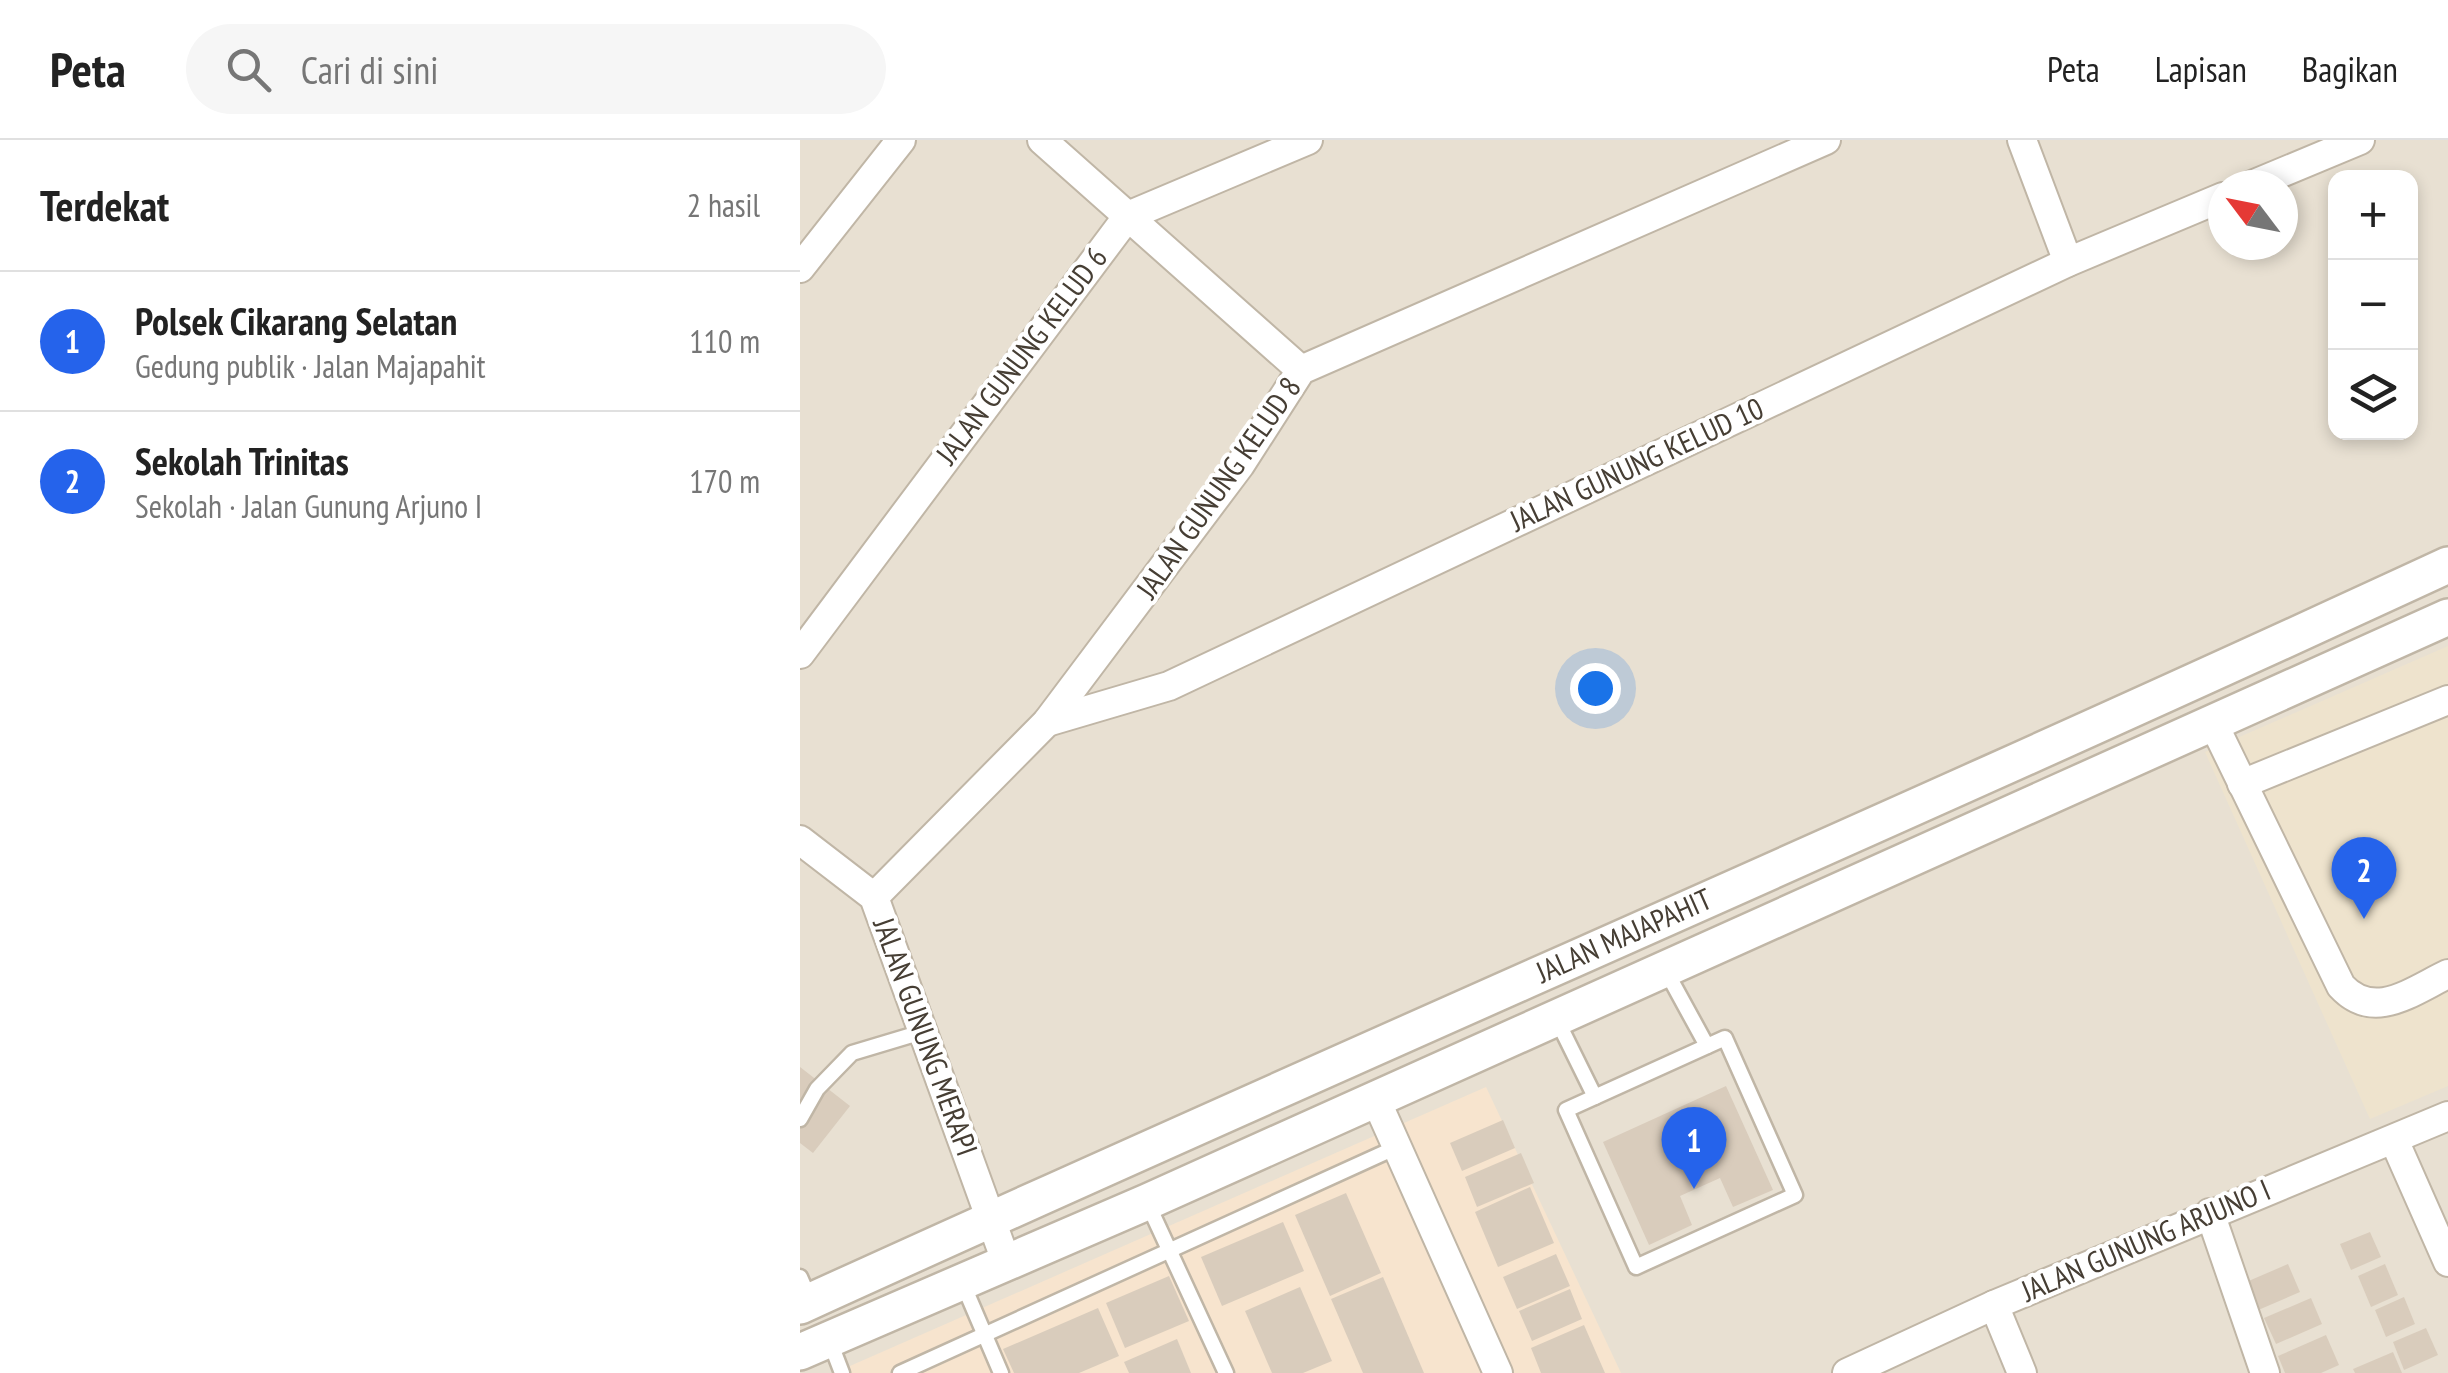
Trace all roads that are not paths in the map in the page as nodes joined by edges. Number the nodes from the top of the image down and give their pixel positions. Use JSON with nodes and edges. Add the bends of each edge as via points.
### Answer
{"nodes":[{"id":1,"x":901,"y":140,"type":"edge"},
{"id":2,"x":1042,"y":140,"type":"edge"},
{"id":3,"x":1308,"y":140,"type":"edge"},
{"id":4,"x":1826,"y":140,"type":"edge"},
{"id":5,"x":2022,"y":140,"type":"edge"},
{"id":6,"x":2360,"y":140,"type":"edge"},
{"id":7,"x":2288,"y":170,"type":"edge"},
{"id":8,"x":2208,"y":203,"type":"edge"},
{"id":9,"x":1128,"y":216,"type":"junction"},
{"id":10,"x":2068,"y":262,"type":"junction"},
{"id":11,"x":800,"y":268,"type":"edge"},
{"id":12,"x":1301,"y":370,"type":"junction"},
{"id":13,"x":2448,"y":566,"type":"edge"},
{"id":14,"x":2448,"y":617,"type":"edge"},
{"id":15,"x":800,"y":654,"type":"edge"},
{"id":16,"x":2448,"y":700,"type":"edge"},
{"id":17,"x":2114,"y":720,"type":"junction"},
{"id":18,"x":1047,"y":722,"type":"junction"},
{"id":19,"x":2213,"y":723,"type":"junction"},
{"id":20,"x":2132,"y":759,"type":"junction"},
{"id":21,"x":2242,"y":784,"type":"junction"},
{"id":22,"x":800,"y":840,"type":"edge"},
{"id":23,"x":874,"y":897,"type":"junction"},
{"id":24,"x":1666,"y":970,"type":"junction"},
{"id":25,"x":2448,"y":974,"type":"edge"},
{"id":26,"x":1556,"y":1020,"type":"junction"},
{"id":27,"x":922,"y":1032,"type":"junction"},
{"id":28,"x":1706,"y":1046,"type":"junction"},
{"id":29,"x":1595,"y":1097,"type":"junction"},
{"id":30,"x":2448,"y":1116,"type":"edge"},
{"id":31,"x":800,"y":1119,"type":"edge"},
{"id":32,"x":1387,"y":1124,"type":"junction"},
{"id":33,"x":2394,"y":1140,"type":"junction"},
{"id":34,"x":1147,"y":1202,"type":"junction"},
{"id":35,"x":2210,"y":1213,"type":"junction"},
{"id":36,"x":990,"y":1217,"type":"junction"},
{"id":37,"x":1170,"y":1250,"type":"junction"},
{"id":38,"x":2448,"y":1262,"type":"edge"},
{"id":39,"x":1007,"y":1264,"type":"junction"},
{"id":40,"x":962,"y":1284,"type":"junction"},
{"id":41,"x":803,"y":1294,"type":"edge"},
{"id":42,"x":1994,"y":1305,"type":"junction"},
{"id":43,"x":984,"y":1334,"type":"junction"},
{"id":44,"x":814,"y":1345,"type":"edge"},
{"id":45,"x":842,"y":1373,"type":"edge"},
{"id":46,"x":900,"y":1373,"type":"edge"},
{"id":47,"x":1001,"y":1373,"type":"edge"},
{"id":48,"x":1226,"y":1373,"type":"edge"},
{"id":49,"x":1498,"y":1373,"type":"edge"},
{"id":50,"x":1847,"y":1373,"type":"edge"},
{"id":51,"x":2022,"y":1373,"type":"edge"},
{"id":52,"x":2265,"y":1373,"type":"edge"}],
"edges":[{"from":1,"to":11,"type":"street"},
{"from":2,"to":9,"type":"street"},
{"from":3,"to":9,"type":"street"},
{"from":4,"to":12,"type":"street","name":"JALAN GUNUNG KELUD 8"},
{"from":5,"to":10,"type":"street"},
{"from":6,"to":7,"type":"street"},
{"from":8,"to":10,"type":"street","name":"JALAN GUNUNG KELUD 10"},
{"from":9,"to":12,"type":"street"},
{"from":9,"to":15,"type":"street","name":"JALAN GUNUNG KELUD 6"},
{"from":10,"to":18,"type":"street","name":"JALAN GUNUNG KELUD 10","via":[[1169,686]]},
{"from":12,"to":18,"type":"street","name":"JALAN GUNUNG KELUD 8","via":[[1240,465]]},
{"from":13,"to":17,"type":"street","name":"JALAN MAJAPAHIT"},
{"from":14,"to":19,"type":"street","name":"JALAN MAJAPAHIT"},
{"from":16,"to":21,"type":"street"},
{"from":17,"to":20,"type":"street"},
{"from":17,"to":36,"type":"street","name":"JALAN MAJAPAHIT"},
{"from":18,"to":23,"type":"street","name":"JALAN GUNUNG KELUD 8"},
{"from":19,"to":20,"type":"street","name":"JALAN MAJAPAHIT"},
{"from":19,"to":21,"type":"street"},
{"from":20,"to":24,"type":"street","name":"JALAN MAJAPAHIT"},
{"from":21,"to":25,"type":"street","via":[[2353,999],[2387,1002]]},
{"from":22,"to":23,"type":"street","name":"JALAN GUNUNG MERAPI"},
{"from":23,"to":27,"type":"street","name":"JALAN GUNUNG MERAPI"},
{"from":24,"to":26,"type":"street","name":"JALAN MAJAPAHIT"},
{"from":24,"to":28,"type":"lane"},
{"from":26,"to":29,"type":"lane"},
{"from":26,"to":32,"type":"street","name":"JALAN MAJAPAHIT"},
{"from":27,"to":31,"type":"lane","via":[[852,1054]]},
{"from":27,"to":36,"type":"street","name":"JALAN GUNUNG MERAPI"},
{"from":28,"to":29,"type":"lane"},
{"from":28,"to":29,"type":"lane","via":[[1724,1038],[1795,1194],[1636,1267],[1566,1110]]},
{"from":30,"to":33,"type":"street","name":"JALAN GUNUNG ARJUNO I"},
{"from":32,"to":34,"type":"street","name":"JALAN MAJAPAHIT"},
{"from":32,"to":37,"type":"lane"},
{"from":32,"to":49,"type":"street"},
{"from":33,"to":35,"type":"street","name":"JALAN GUNUNG ARJUNO I"},
{"from":33,"to":38,"type":"street"},
{"from":34,"to":37,"type":"lane"},
{"from":34,"to":39,"type":"street","name":"JALAN MAJAPAHIT"},
{"from":35,"to":42,"type":"street","name":"JALAN GUNUNG ARJUNO I"},
{"from":35,"to":52,"type":"street"},
{"from":36,"to":39,"type":"street","name":"JALAN GUNUNG MERAPI"},
{"from":36,"to":41,"type":"street","name":"JALAN MAJAPAHIT"},
{"from":37,"to":43,"type":"lane"},
{"from":37,"to":48,"type":"lane"},
{"from":39,"to":40,"type":"street","name":"JALAN MAJAPAHIT"},
{"from":40,"to":43,"type":"lane"},
{"from":40,"to":44,"type":"street","name":"JALAN MAJAPAHIT"},
{"from":42,"to":50,"type":"street","name":"JALAN GUNUNG ARJUNO I"},
{"from":42,"to":51,"type":"street"},
{"from":43,"to":46,"type":"lane"},
{"from":43,"to":47,"type":"lane"},
{"from":44,"to":45,"type":"lane"}]}
